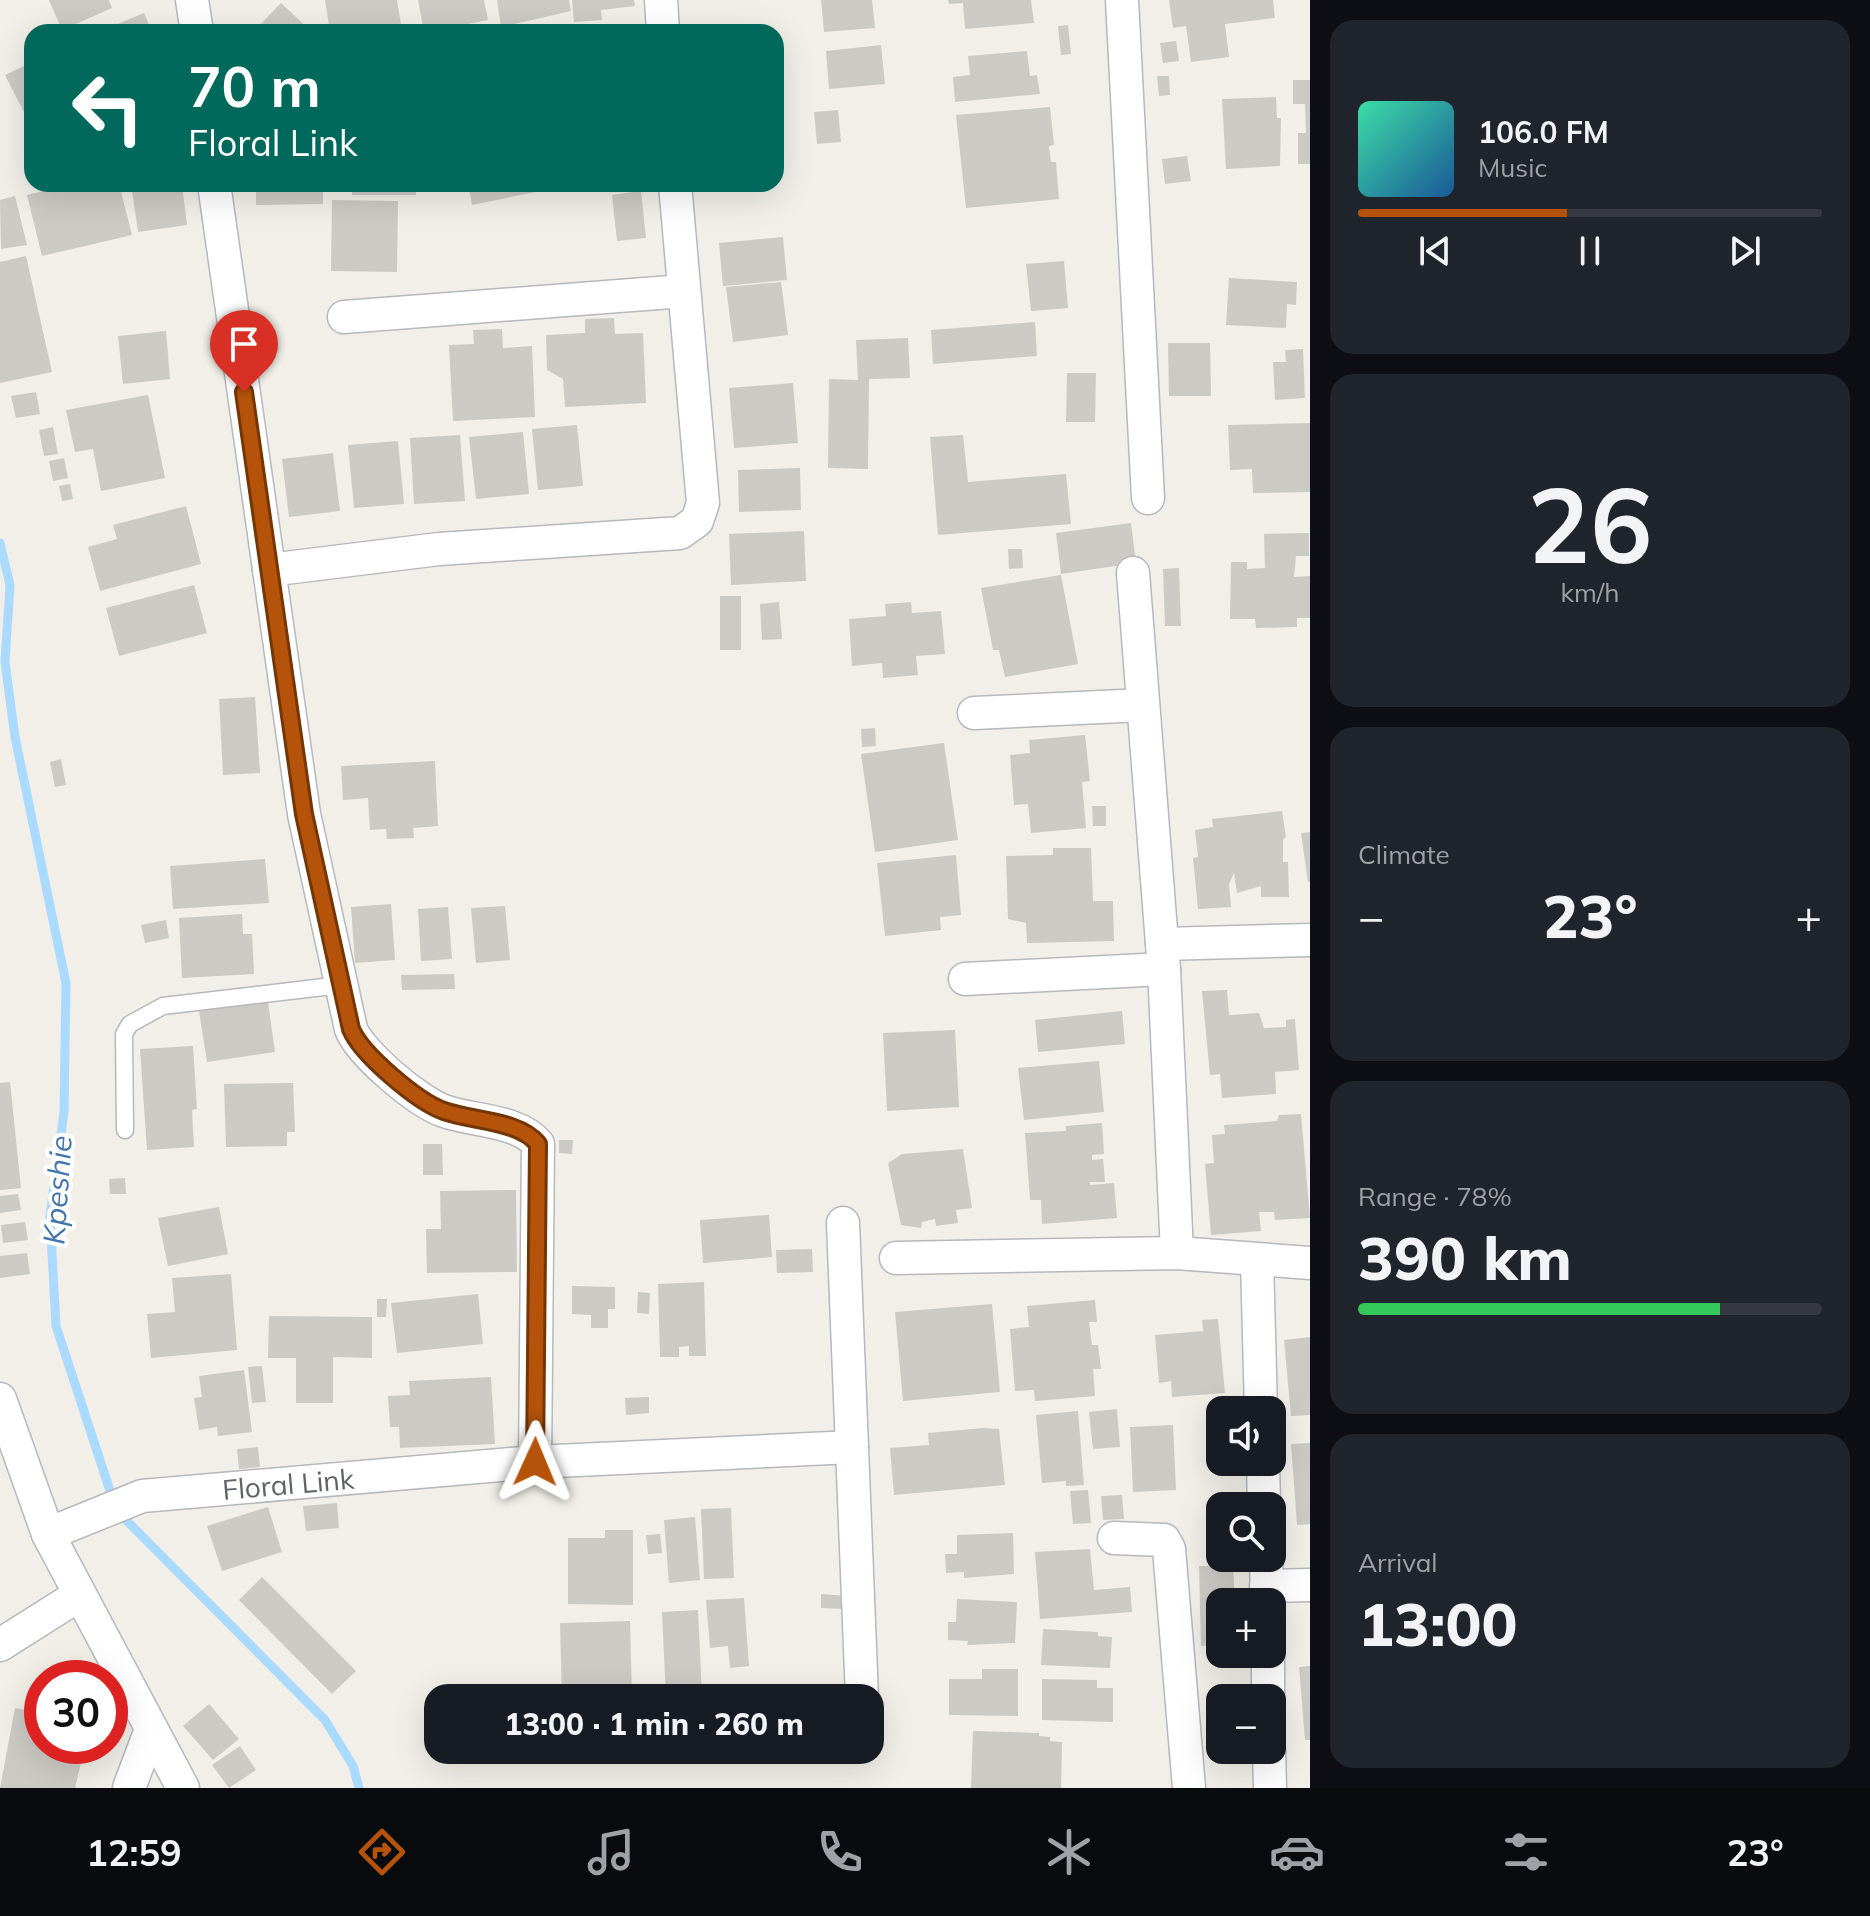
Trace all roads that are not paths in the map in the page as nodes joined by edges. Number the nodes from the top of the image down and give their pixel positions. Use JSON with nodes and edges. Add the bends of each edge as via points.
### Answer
{"nodes":[{"id":1,"x":661,"y":0,"type":"edge"},
{"id":2,"x":1122,"y":0,"type":"edge"},
{"id":3,"x":662,"y":24,"type":"edge"},
{"id":4,"x":215,"y":192,"type":"edge"},
{"id":5,"x":676,"y":192,"type":"edge"},
{"id":6,"x":684,"y":291,"type":"junction"},
{"id":7,"x":344,"y":317,"type":"dead end"},
{"id":8,"x":1148,"y":498,"type":"dead end"},
{"id":9,"x":269,"y":570,"type":"junction"},
{"id":10,"x":1133,"y":573,"type":"dead end"},
{"id":11,"x":1143,"y":705,"type":"junction"},
{"id":12,"x":974,"y":713,"type":"dead end"},
{"id":13,"x":1310,"y":940,"type":"edge"},
{"id":14,"x":1163,"y":956,"type":"junction"},
{"id":15,"x":965,"y":979,"type":"dead end"},
{"id":16,"x":341,"y":985,"type":"junction"},
{"id":17,"x":125,"y":1130,"type":"dead end"},
{"id":18,"x":843,"y":1223,"type":"dead end"},
{"id":19,"x":1177,"y":1253,"type":"junction"},
{"id":20,"x":896,"y":1258,"type":"dead end"},
{"id":21,"x":1257,"y":1260,"type":"junction"},
{"id":22,"x":1310,"y":1263,"type":"edge"},
{"id":23,"x":1261,"y":1396,"type":"edge"},
{"id":24,"x":0,"y":1399,"type":"edge"},
{"id":25,"x":852,"y":1447,"type":"junction"},
{"id":26,"x":535,"y":1462,"type":"junction"},
{"id":27,"x":48,"y":1534,"type":"junction"},
{"id":28,"x":1114,"y":1538,"type":"dead end"},
{"id":29,"x":1266,"y":1582,"type":"edge"},
{"id":30,"x":1310,"y":1585,"type":"edge"},
{"id":31,"x":79,"y":1595,"type":"junction"},
{"id":32,"x":0,"y":1645,"type":"edge"},
{"id":33,"x":861,"y":1684,"type":"edge"},
{"id":34,"x":150,"y":1732,"type":"junction"},
{"id":35,"x":1269,"y":1764,"type":"edge"},
{"id":36,"x":129,"y":1788,"type":"edge"},
{"id":37,"x":183,"y":1788,"type":"edge"},
{"id":38,"x":1189,"y":1788,"type":"edge"},
{"id":39,"x":1270,"y":1788,"type":"edge"}],
"edges":[{"from":1,"to":3,"type":"street"},
{"from":2,"to":8,"type":"street"},
{"from":4,"to":9,"type":"street"},
{"from":5,"to":6,"type":"street"},
{"from":6,"to":7,"type":"street"},
{"from":6,"to":9,"type":"street","via":[[703,503],[697,521],[680,533],[439,549]]},
{"from":9,"to":16,"type":"street","via":[[304,814]]},
{"from":10,"to":11,"type":"street"},
{"from":11,"to":12,"type":"street"},
{"from":11,"to":14,"type":"street"},
{"from":13,"to":14,"type":"street"},
{"from":14,"to":15,"type":"street"},
{"from":14,"to":19,"type":"street"},
{"from":16,"to":17,"type":"lane","via":[[186,1002],[144,1015],[124,1034]]},
{"from":16,"to":26,"type":"street","via":[[359,1046],[415,1093],[443,1111],[521,1132],[538,1144]]},
{"from":18,"to":25,"type":"street"},
{"from":19,"to":20,"type":"street"},
{"from":19,"to":21,"type":"street"},
{"from":21,"to":22,"type":"street"},
{"from":21,"to":23,"type":"street"},
{"from":24,"to":27,"type":"street"},
{"from":25,"to":26,"type":"street","name":"Floral Link"},
{"from":25,"to":33,"type":"street"},
{"from":26,"to":27,"type":"street","name":"Floral Link","via":[[142,1496]]},
{"from":27,"to":31,"type":"street"},
{"from":28,"to":38,"type":"street","via":[[1164,1540],[1169,1549]]},
{"from":29,"to":30,"type":"street"},
{"from":31,"to":32,"type":"street"},
{"from":31,"to":34,"type":"street"},
{"from":34,"to":36,"type":"street"},
{"from":34,"to":37,"type":"street"},
{"from":35,"to":39,"type":"street"}]}
